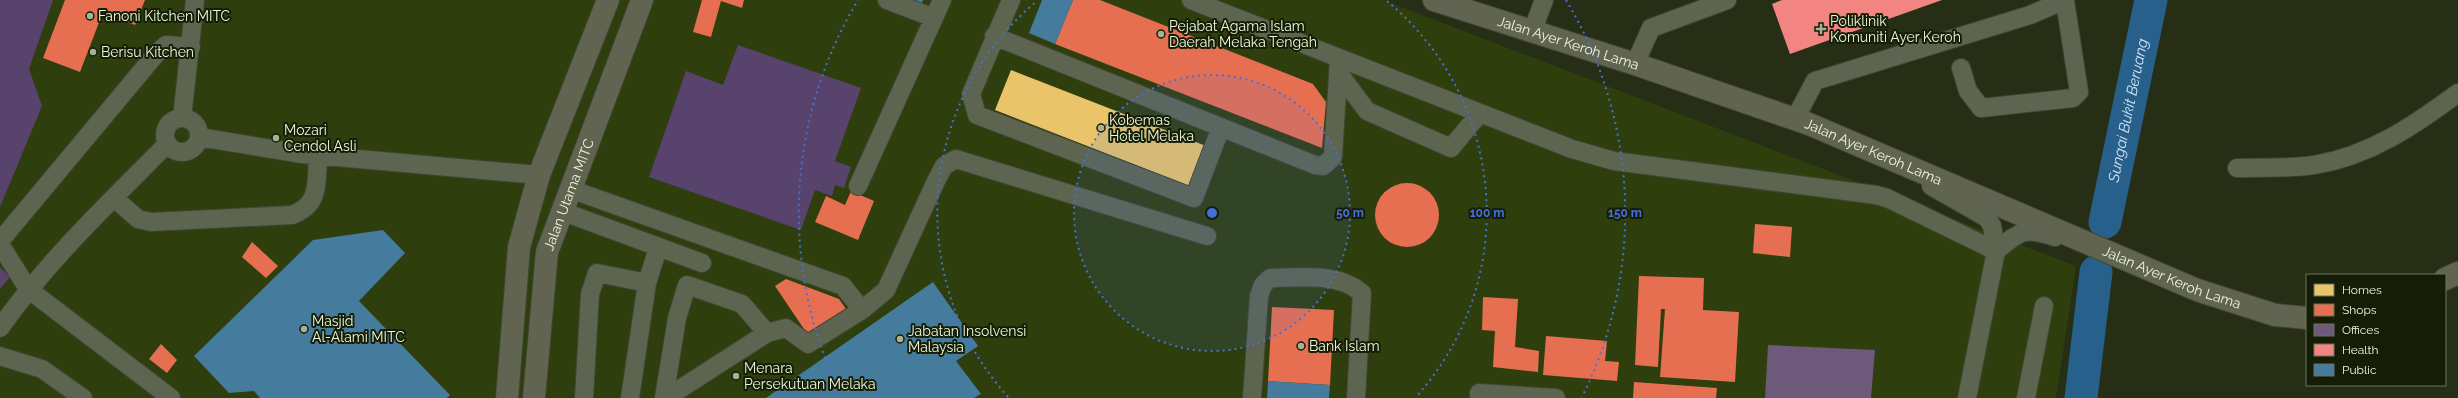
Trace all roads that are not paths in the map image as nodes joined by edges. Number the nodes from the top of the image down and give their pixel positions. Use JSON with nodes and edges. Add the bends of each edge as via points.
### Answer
{"nodes":[{"id":1,"x":195,"y":0,"type":"edge"},
{"id":2,"x":608,"y":0,"type":"edge"},
{"id":3,"x":642,"y":0,"type":"edge"},
{"id":4,"x":886,"y":0,"type":"edge"},
{"id":5,"x":942,"y":0,"type":"edge"},
{"id":6,"x":1011,"y":0,"type":"edge"},
{"id":7,"x":1191,"y":0,"type":"edge"},
{"id":8,"x":1434,"y":0,"type":"edge"},
{"id":9,"x":1451,"y":0,"type":"edge"},
{"id":10,"x":1544,"y":0,"type":"edge"},
{"id":11,"x":1726,"y":0,"type":"edge"},
{"id":12,"x":2065,"y":1,"type":"edge"},
{"id":13,"x":934,"y":18,"type":"junction"},
{"id":14,"x":1499,"y":22,"type":"junction"},
{"id":15,"x":1532,"y":32,"type":"junction"},
{"id":16,"x":994,"y":36,"type":"junction"},
{"id":17,"x":191,"y":47,"type":"junction"},
{"id":18,"x":1635,"y":64,"type":"junction"},
{"id":19,"x":1339,"y":65,"type":"junction"},
{"id":20,"x":1961,"y":68,"type":"dead end"},
{"id":21,"x":2458,"y":93,"type":"edge"},
{"id":22,"x":1480,"y":113,"type":"junction"},
{"id":23,"x":182,"y":118,"type":"junction"},
{"id":24,"x":1802,"y":121,"type":"junction"},
{"id":25,"x":1221,"y":127,"type":"junction"},
{"id":26,"x":199,"y":137,"type":"junction"},
{"id":27,"x":167,"y":144,"type":"junction"},
{"id":28,"x":318,"y":156,"type":"junction"},
{"id":29,"x":2237,"y":168,"type":"dead end"},
{"id":30,"x":539,"y":175,"type":"junction"},
{"id":31,"x":858,"y":186,"type":"dead end"},
{"id":32,"x":570,"y":188,"type":"junction"},
{"id":33,"x":114,"y":198,"type":"junction"},
{"id":34,"x":561,"y":211,"type":"junction"},
{"id":35,"x":1207,"y":236,"type":"dead end"},
{"id":36,"x":0,"y":241,"type":"edge"},
{"id":37,"x":0,"y":244,"type":"edge"},
{"id":38,"x":658,"y":248,"type":"junction"},
{"id":39,"x":1996,"y":251,"type":"junction"},
{"id":40,"x":702,"y":263,"type":"dead end"},
{"id":41,"x":2458,"y":273,"type":"edge"},
{"id":42,"x":2446,"y":279,"type":"edge"},
{"id":43,"x":647,"y":284,"type":"junction"},
{"id":44,"x":28,"y":289,"type":"junction"},
{"id":45,"x":2197,"y":290,"type":"junction"},
{"id":46,"x":2044,"y":306,"type":"dead end"},
{"id":47,"x":862,"y":310,"type":"junction"},
{"id":48,"x":2306,"y":318,"type":"edge"},
{"id":49,"x":0,"y":328,"type":"edge"},
{"id":50,"x":767,"y":332,"type":"junction"},
{"id":51,"x":0,"y":356,"type":"edge"},
{"id":52,"x":83,"y":398,"type":"edge"},
{"id":53,"x":171,"y":398,"type":"edge"},
{"id":54,"x":507,"y":398,"type":"edge"},
{"id":55,"x":534,"y":398,"type":"edge"},
{"id":56,"x":584,"y":398,"type":"edge"},
{"id":57,"x":630,"y":398,"type":"edge"},
{"id":58,"x":665,"y":398,"type":"edge"},
{"id":59,"x":1252,"y":398,"type":"edge"},
{"id":60,"x":1356,"y":398,"type":"edge"},
{"id":61,"x":1479,"y":398,"type":"edge"},
{"id":62,"x":1556,"y":398,"type":"edge"},
{"id":63,"x":1967,"y":398,"type":"edge"},
{"id":64,"x":2026,"y":398,"type":"edge"}],
"edges":[{"from":1,"to":17,"type":"street"},
{"from":2,"to":30,"type":"main road"},
{"from":3,"to":32,"type":"main road","name":"Jalan Utama MITC"},
{"from":4,"to":13,"type":"street"},
{"from":5,"to":13,"type":"street"},
{"from":6,"to":16,"type":"street"},
{"from":7,"to":19,"type":"street"},
{"from":8,"to":14,"type":"main road","name":"Jalan Ayer Keroh Lama"},
{"from":9,"to":14,"type":"main road"},
{"from":10,"to":15,"type":"street"},
{"from":11,"to":18,"type":"street","via":[[1651,28]]},
{"from":12,"to":20,"type":"street","via":[[2079,92],[2073,98],[1981,108],[1968,91]]},
{"from":12,"to":24,"type":"street","via":[[2030,15],[1815,81]]},
{"from":13,"to":31,"type":"street"},
{"from":14,"to":15,"type":"main road","name":"Jalan Ayer Keroh Lama"},
{"from":15,"to":18,"type":"main road","name":"Jalan Ayer Keroh Lama"},
{"from":16,"to":25,"type":"street"},
{"from":16,"to":25,"type":"street","via":[[971,94],[977,115],[1194,198]]},
{"from":17,"to":23,"type":"street"},
{"from":17,"to":36,"type":"street","via":[[166,45],[156,54]]},
{"from":18,"to":24,"type":"main road","name":"Jalan Ayer Keroh Lama"},
{"from":19,"to":22,"type":"street"},
{"from":19,"to":22,"type":"street","via":[[1367,111],[1451,148]]},
{"from":19,"to":25,"type":"street","via":[[1333,157],[1323,166],[1314,165]]},
{"from":21,"to":29,"type":"street","via":[[2416,123],[2362,153],[2313,165]]},
{"from":22,"to":39,"type":"street","via":[[1572,149],[1614,161],[1887,198]]},
{"from":23,"to":26,"type":"street","via":[[195,123]]},
{"from":23,"to":27,"type":"street","via":[[169,124],[166,130]]},
{"from":24,"to":39,"type":"street","via":[[1966,204],[1987,218],[1992,226]]},
{"from":24,"to":45,"type":"main road","name":"Jalan Ayer Keroh Lama"},
{"from":26,"to":27,"type":"street","via":[[197,144],[186,152],[172,149]]},
{"from":26,"to":28,"type":"street"},
{"from":27,"to":33,"type":"street"},
{"from":28,"to":30,"type":"street"},
{"from":28,"to":33,"type":"street","via":[[312,202],[304,210],[292,215],[151,222],[138,218]]},
{"from":30,"to":54,"type":"main road","via":[[519,247]]},
{"from":32,"to":34,"type":"main road","name":"Jalan Utama MITC"},
{"from":32,"to":47,"type":"street","via":[[843,286]]},
{"from":33,"to":44,"type":"street"},
{"from":34,"to":38,"type":"street"},
{"from":34,"to":55,"type":"main road","name":"Jalan Utama MITC","via":[[547,252]]},
{"from":35,"to":47,"type":"street","via":[[956,159],[944,166],[886,290]]},
{"from":37,"to":44,"type":"street"},
{"from":38,"to":40,"type":"street"},
{"from":38,"to":43,"type":"street"},
{"from":39,"to":45,"type":"street","via":[[2020,232],[2046,234]]},
{"from":39,"to":63,"type":"street"},
{"from":41,"to":42,"type":"main road"},
{"from":43,"to":56,"type":"street","via":[[597,273],[590,294]]},
{"from":43,"to":57,"type":"street"},
{"from":44,"to":49,"type":"street"},
{"from":44,"to":53,"type":"street"},
{"from":45,"to":48,"type":"main road","name":"Jalan Ayer Keroh Lama","via":[[2275,315]]},
{"from":46,"to":64,"type":"street"},
{"from":47,"to":50,"type":"street","via":[[808,344],[786,328]]},
{"from":50,"to":58,"type":"street"},
{"from":50,"to":58,"type":"street","via":[[742,304],[687,285],[677,318]]},
{"from":51,"to":52,"type":"street","via":[[42,369]]},
{"from":59,"to":60,"type":"street","via":[[1259,296],[1263,285],[1270,278],[1333,279],[1352,284],[1362,293]]},
{"from":61,"to":62,"type":"street","via":[[1479,393]]}]}
